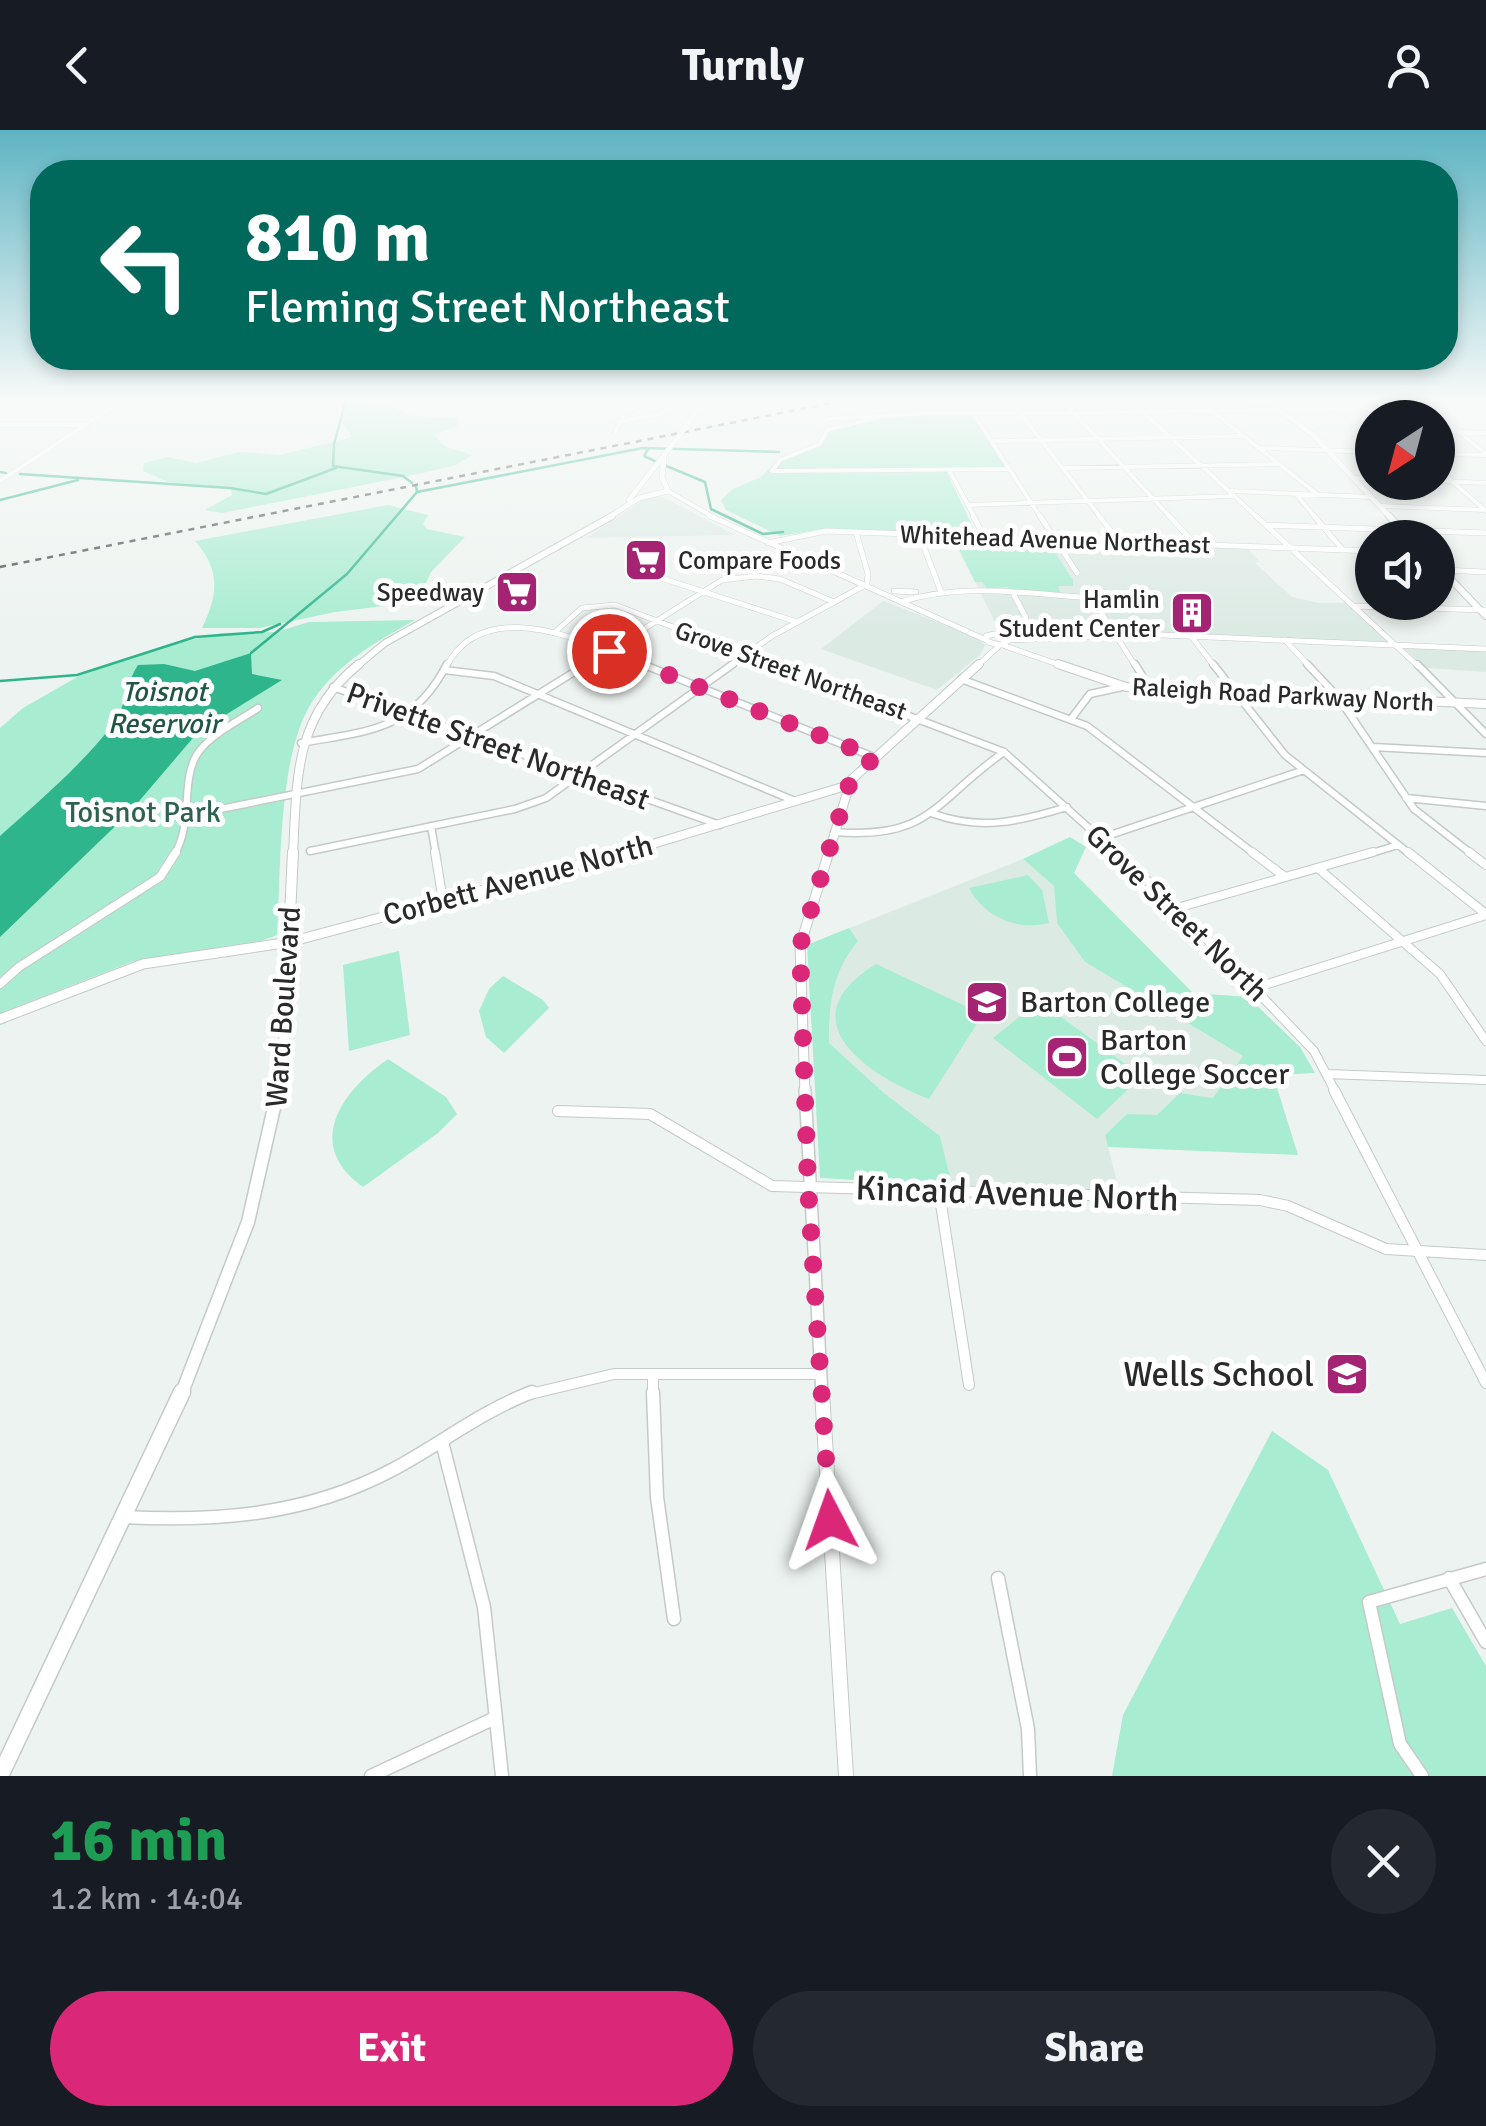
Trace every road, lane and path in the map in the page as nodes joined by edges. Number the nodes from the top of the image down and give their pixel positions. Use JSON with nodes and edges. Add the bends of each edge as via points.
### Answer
{"nodes":[{"id":1,"x":648,"y":477,"type":"edge"},
{"id":2,"x":662,"y":477,"type":"edge"},
{"id":3,"x":953,"y":477,"type":"edge"},
{"id":4,"x":1015,"y":477,"type":"edge"},
{"id":5,"x":1070,"y":477,"type":"edge"},
{"id":6,"x":1133,"y":477,"type":"edge"},
{"id":7,"x":1213,"y":477,"type":"edge"},
{"id":8,"x":1295,"y":477,"type":"edge"},
{"id":9,"x":1455,"y":482,"type":"edge"},
{"id":10,"x":1486,"y":483,"type":"edge"},
{"id":11,"x":1455,"y":485,"type":"edge"},
{"id":12,"x":668,"y":491,"type":"junction"},
{"id":13,"x":1228,"y":491,"type":"junction"},
{"id":14,"x":1296,"y":494,"type":"junction"},
{"id":15,"x":1317,"y":494,"type":"junction"},
{"id":16,"x":1355,"y":495,"type":"edge"},
{"id":17,"x":1234,"y":496,"type":"junction"},
{"id":18,"x":1153,"y":498,"type":"junction"},
{"id":19,"x":1375,"y":500,"type":"edge"},
{"id":20,"x":1088,"y":501,"type":"junction"},
{"id":21,"x":1031,"y":502,"type":"junction"},
{"id":22,"x":967,"y":505,"type":"junction"},
{"id":23,"x":1380,"y":506,"type":"junction"},
{"id":24,"x":1485,"y":511,"type":"edge"},
{"id":25,"x":614,"y":515,"type":"junction"},
{"id":26,"x":1394,"y":520,"type":"edge"},
{"id":27,"x":1264,"y":524,"type":"junction"},
{"id":28,"x":1324,"y":527,"type":"junction"},
{"id":29,"x":1355,"y":528,"type":"edge"},
{"id":30,"x":1455,"y":531,"type":"edge"},
{"id":31,"x":856,"y":532,"type":"junction"},
{"id":32,"x":1486,"y":532,"type":"edge"},
{"id":33,"x":920,"y":534,"type":"junction"},
{"id":34,"x":984,"y":536,"type":"junction"},
{"id":35,"x":1054,"y":539,"type":"junction"},
{"id":36,"x":1119,"y":542,"type":"junction"},
{"id":37,"x":768,"y":543,"type":"junction"},
{"id":38,"x":1195,"y":544,"type":"junction"},
{"id":39,"x":1290,"y":548,"type":"junction"},
{"id":40,"x":1343,"y":550,"type":"junction"},
{"id":41,"x":1355,"y":550,"type":"edge"},
{"id":42,"x":1455,"y":569,"type":"edge"},
{"id":43,"x":1486,"y":572,"type":"edge"},
{"id":44,"x":1078,"y":574,"type":"dead end"},
{"id":45,"x":658,"y":577,"type":"dead end"},
{"id":46,"x":1455,"y":583,"type":"edge"},
{"id":47,"x":862,"y":586,"type":"junction"},
{"id":48,"x":703,"y":591,"type":"junction"},
{"id":49,"x":894,"y":591,"type":"dead end"},
{"id":50,"x":942,"y":592,"type":"junction"},
{"id":51,"x":926,"y":593,"type":"junction"},
{"id":52,"x":1014,"y":595,"type":"junction"},
{"id":53,"x":834,"y":602,"type":"junction"},
{"id":54,"x":900,"y":602,"type":"junction"},
{"id":55,"x":1353,"y":606,"type":"junction"},
{"id":56,"x":1484,"y":612,"type":"edge"},
{"id":57,"x":658,"y":620,"type":"junction"},
{"id":58,"x":797,"y":622,"type":"junction"},
{"id":59,"x":555,"y":632,"type":"junction"},
{"id":60,"x":1116,"y":634,"type":"junction"},
{"id":61,"x":1191,"y":636,"type":"junction"},
{"id":62,"x":989,"y":639,"type":"junction"},
{"id":63,"x":1005,"y":639,"type":"junction"},
{"id":64,"x":1284,"y":640,"type":"junction"},
{"id":65,"x":1394,"y":644,"type":"junction"},
{"id":66,"x":1486,"y":649,"type":"edge"},
{"id":67,"x":609,"y":651,"type":"junction"},
{"id":68,"x":990,"y":652,"type":"junction"},
{"id":69,"x":748,"y":654,"type":"junction"},
{"id":70,"x":444,"y":670,"type":"junction"},
{"id":71,"x":961,"y":678,"type":"junction"},
{"id":72,"x":1100,"y":679,"type":"junction"},
{"id":73,"x":1148,"y":685,"type":"dead end"},
{"id":74,"x":1108,"y":686,"type":"junction"},
{"id":75,"x":333,"y":687,"type":"junction"},
{"id":76,"x":1126,"y":687,"type":"junction"},
{"id":77,"x":701,"y":688,"type":"junction"},
{"id":78,"x":1234,"y":693,"type":"junction"},
{"id":79,"x":541,"y":694,"type":"junction"},
{"id":80,"x":1338,"y":698,"type":"junction"},
{"id":81,"x":1458,"y":702,"type":"junction"},
{"id":82,"x":1486,"y":704,"type":"edge"},
{"id":83,"x":258,"y":708,"type":"dead end"},
{"id":84,"x":407,"y":713,"type":"junction"},
{"id":85,"x":918,"y":718,"type":"junction"},
{"id":86,"x":1071,"y":718,"type":"junction"},
{"id":87,"x":638,"y":734,"type":"junction"},
{"id":88,"x":1486,"y":734,"type":"edge"},
{"id":89,"x":474,"y":736,"type":"junction"},
{"id":90,"x":302,"y":743,"type":"junction"},
{"id":91,"x":1373,"y":748,"type":"junction"},
{"id":92,"x":1004,"y":752,"type":"junction"},
{"id":93,"x":1486,"y":753,"type":"edge"},
{"id":94,"x":874,"y":757,"type":"junction"},
{"id":95,"x":1304,"y":770,"type":"junction"},
{"id":96,"x":581,"y":774,"type":"junction"},
{"id":97,"x":849,"y":785,"type":"junction"},
{"id":98,"x":295,"y":796,"type":"junction"},
{"id":99,"x":1406,"y":798,"type":"junction"},
{"id":100,"x":795,"y":801,"type":"junction"},
{"id":101,"x":1197,"y":806,"type":"junction"},
{"id":102,"x":1486,"y":806,"type":"edge"},
{"id":103,"x":1067,"y":807,"type":"junction"},
{"id":104,"x":930,"y":813,"type":"junction"},
{"id":105,"x":186,"y":816,"type":"junction"},
{"id":106,"x":720,"y":825,"type":"junction"},
{"id":107,"x":431,"y":826,"type":"junction"},
{"id":108,"x":834,"y":832,"type":"junction"},
{"id":109,"x":1101,"y":838,"type":"junction"},
{"id":110,"x":1398,"y":845,"type":"junction"},
{"id":111,"x":310,"y":851,"type":"dead end"},
{"id":112,"x":1486,"y":864,"type":"edge"},
{"id":113,"x":1318,"y":868,"type":"junction"},
{"id":114,"x":1286,"y":877,"type":"junction"},
{"id":115,"x":443,"y":901,"type":"junction"},
{"id":116,"x":1177,"y":908,"type":"junction"},
{"id":117,"x":1486,"y":914,"type":"edge"},
{"id":118,"x":1402,"y":940,"type":"junction"},
{"id":119,"x":290,"y":942,"type":"junction"},
{"id":120,"x":0,"y":984,"type":"edge"},
{"id":121,"x":1255,"y":988,"type":"junction"},
{"id":122,"x":0,"y":1018,"type":"edge"},
{"id":123,"x":1486,"y":1041,"type":"edge"},
{"id":124,"x":1328,"y":1074,"type":"junction"},
{"id":125,"x":1486,"y":1080,"type":"edge"},
{"id":126,"x":558,"y":1111,"type":"dead end"},
{"id":127,"x":808,"y":1187,"type":"junction"},
{"id":128,"x":939,"y":1191,"type":"junction"},
{"id":129,"x":1417,"y":1253,"type":"junction"},
{"id":130,"x":1486,"y":1254,"type":"edge"},
{"id":131,"x":653,"y":1374,"type":"junction"},
{"id":132,"x":820,"y":1374,"type":"junction"},
{"id":133,"x":1486,"y":1383,"type":"edge"},
{"id":134,"x":969,"y":1385,"type":"dead end"},
{"id":135,"x":442,"y":1442,"type":"junction"},
{"id":136,"x":122,"y":1517,"type":"junction"},
{"id":137,"x":1486,"y":1569,"type":"edge"},
{"id":138,"x":998,"y":1578,"type":"dead end"},
{"id":139,"x":1449,"y":1578,"type":"junction"},
{"id":140,"x":674,"y":1619,"type":"dead end"},
{"id":141,"x":1486,"y":1642,"type":"edge"},
{"id":142,"x":495,"y":1718,"type":"junction"},
{"id":143,"x":0,"y":1776,"type":"edge"},
{"id":144,"x":372,"y":1776,"type":"edge"},
{"id":145,"x":502,"y":1776,"type":"edge"},
{"id":146,"x":846,"y":1776,"type":"edge"},
{"id":147,"x":1030,"y":1776,"type":"edge"},
{"id":148,"x":1422,"y":1776,"type":"edge"}],
"edges":[{"from":1,"to":25,"type":"main road"},
{"from":2,"to":12,"type":"main road"},
{"from":3,"to":22,"type":"street"},
{"from":4,"to":21,"type":"street"},
{"from":5,"to":20,"type":"street"},
{"from":6,"to":18,"type":"street"},
{"from":7,"to":13,"type":"street"},
{"from":8,"to":15,"type":"street"},
{"from":9,"to":10,"type":"street"},
{"from":11,"to":24,"type":"street"},
{"from":12,"to":25,"type":"main road","name":"Ward Boulevard"},
{"from":12,"to":37,"type":"street"},
{"from":13,"to":14,"type":"street"},
{"from":13,"to":17,"type":"street"},
{"from":14,"to":15,"type":"street"},
{"from":14,"to":28,"type":"street"},
{"from":15,"to":16,"type":"street"},
{"from":17,"to":18,"type":"street"},
{"from":17,"to":27,"type":"street"},
{"from":18,"to":20,"type":"street"},
{"from":18,"to":38,"type":"street"},
{"from":19,"to":23,"type":"main road"},
{"from":20,"to":21,"type":"street"},
{"from":20,"to":36,"type":"street"},
{"from":21,"to":22,"type":"street"},
{"from":21,"to":35,"type":"street"},
{"from":22,"to":34,"type":"street"},
{"from":23,"to":24,"type":"street"},
{"from":23,"to":26,"type":"main road"},
{"from":25,"to":75,"type":"main road","name":"Ward Boulevard","via":[[394,637]]},
{"from":27,"to":28,"type":"street"},
{"from":27,"to":39,"type":"street"},
{"from":28,"to":29,"type":"street"},
{"from":28,"to":40,"type":"street"},
{"from":30,"to":32,"type":"street"},
{"from":31,"to":33,"type":"street","name":"Whitehead Avenue Northeast"},
{"from":31,"to":37,"type":"street","name":"Whitehead Avenue Northeast","via":[[814,531]]},
{"from":31,"to":47,"type":"street","via":[[869,580]]},
{"from":33,"to":34,"type":"street","name":"Whitehead Avenue Northeast"},
{"from":33,"to":50,"type":"street"},
{"from":34,"to":35,"type":"street","name":"Whitehead Avenue Northeast"},
{"from":35,"to":36,"type":"street","name":"Whitehead Avenue Northeast"},
{"from":35,"to":44,"type":"street"},
{"from":36,"to":38,"type":"street","name":"Whitehead Avenue Northeast"},
{"from":37,"to":47,"type":"street"},
{"from":38,"to":39,"type":"street","name":"Whitehead Avenue Northeast"},
{"from":39,"to":40,"type":"street","name":"Whitehead Avenue Northeast"},
{"from":39,"to":55,"type":"street"},
{"from":40,"to":41,"type":"street","name":"Whitehead Avenue Northeast"},
{"from":42,"to":43,"type":"street"},
{"from":45,"to":48,"type":"street"},
{"from":46,"to":56,"type":"main road"},
{"from":47,"to":53,"type":"street"},
{"from":47,"to":54,"type":"street"},
{"from":48,"to":53,"type":"street","via":[[722,580],[772,574]]},
{"from":48,"to":57,"type":"street"},
{"from":48,"to":58,"type":"street"},
{"from":49,"to":51,"type":"street"},
{"from":50,"to":51,"type":"street"},
{"from":50,"to":52,"type":"street"},
{"from":51,"to":54,"type":"street"},
{"from":52,"to":60,"type":"street","via":[[1092,598]]},
{"from":52,"to":63,"type":"street","via":[[1026,618]]},
{"from":53,"to":58,"type":"street"},
{"from":54,"to":62,"type":"street"},
{"from":55,"to":56,"type":"street"},
{"from":55,"to":65,"type":"street"},
{"from":57,"to":59,"type":"street","name":"Grove Street Northeast","via":[[596,605],[574,613]]},
{"from":57,"to":67,"type":"street"},
{"from":57,"to":69,"type":"street","name":"Grove Street Northeast"},
{"from":58,"to":69,"type":"street"},
{"from":59,"to":67,"type":"street"},
{"from":59,"to":70,"type":"street","via":[[490,629],[455,649]]},
{"from":60,"to":61,"type":"street"},
{"from":60,"to":63,"type":"street"},
{"from":60,"to":73,"type":"street"},
{"from":61,"to":64,"type":"street"},
{"from":61,"to":78,"type":"street"},
{"from":62,"to":63,"type":"street"},
{"from":62,"to":68,"type":"street"},
{"from":63,"to":68,"type":"street"},
{"from":63,"to":72,"type":"street","name":"Raleigh Road Parkway North"},
{"from":64,"to":65,"type":"street"},
{"from":64,"to":80,"type":"street"},
{"from":65,"to":66,"type":"street"},
{"from":65,"to":81,"type":"street"},
{"from":67,"to":77,"type":"street"},
{"from":67,"to":79,"type":"street"},
{"from":68,"to":71,"type":"street"},
{"from":69,"to":77,"type":"street"},
{"from":69,"to":85,"type":"street","name":"Grove Street Northeast"},
{"from":70,"to":79,"type":"street","via":[[481,672]]},
{"from":70,"to":84,"type":"street","via":[[432,694]]},
{"from":71,"to":85,"type":"street"},
{"from":71,"to":86,"type":"street"},
{"from":72,"to":74,"type":"street"},
{"from":72,"to":76,"type":"street","name":"Raleigh Road Parkway North"},
{"from":74,"to":76,"type":"street"},
{"from":74,"to":86,"type":"street","via":[[1082,697]]},
{"from":75,"to":84,"type":"street","name":"Privette Street Northeast"},
{"from":75,"to":90,"type":"main road","name":"Ward Boulevard"},
{"from":76,"to":78,"type":"street","name":"Raleigh Road Parkway North"},
{"from":77,"to":87,"type":"street"},
{"from":77,"to":94,"type":"street"},
{"from":78,"to":80,"type":"street","name":"Raleigh Road Parkway North"},
{"from":78,"to":95,"type":"street"},
{"from":79,"to":87,"type":"street"},
{"from":79,"to":89,"type":"street"},
{"from":80,"to":81,"type":"street","name":"Raleigh Road Parkway North"},
{"from":80,"to":91,"type":"street"},
{"from":81,"to":82,"type":"street","name":"Raleigh Road Parkway North"},
{"from":81,"to":88,"type":"street"},
{"from":83,"to":105,"type":"street","via":[[199,751]]},
{"from":84,"to":89,"type":"street","name":"Privette Street Northeast"},
{"from":84,"to":90,"type":"street","via":[[376,729]]},
{"from":85,"to":92,"type":"street","name":"Grove Street North"},
{"from":85,"to":94,"type":"street"},
{"from":86,"to":101,"type":"street"},
{"from":87,"to":96,"type":"street"},
{"from":87,"to":100,"type":"street"},
{"from":89,"to":96,"type":"street","name":"Privette Street Northeast"},
{"from":89,"to":98,"type":"street","via":[[412,772]]},
{"from":90,"to":98,"type":"main road","name":"Ward Boulevard"},
{"from":91,"to":93,"type":"street"},
{"from":91,"to":99,"type":"street"},
{"from":92,"to":103,"type":"street","name":"Grove Street North"},
{"from":92,"to":104,"type":"street"},
{"from":94,"to":97,"type":"street"},
{"from":95,"to":101,"type":"street"},
{"from":95,"to":110,"type":"street"},
{"from":96,"to":106,"type":"street","name":"Privette Street Northeast"},
{"from":96,"to":107,"type":"street","via":[[526,806]]},
{"from":97,"to":100,"type":"street","name":"Corbett Avenue North"},
{"from":97,"to":108,"type":"street"},
{"from":98,"to":105,"type":"street"},
{"from":98,"to":119,"type":"main road","name":"Ward Boulevard"},
{"from":99,"to":102,"type":"street"},
{"from":99,"to":112,"type":"street"},
{"from":100,"to":106,"type":"street","name":"Corbett Avenue North"},
{"from":101,"to":109,"type":"street"},
{"from":101,"to":114,"type":"street"},
{"from":103,"to":104,"type":"street","via":[[990,828]]},
{"from":103,"to":109,"type":"street","name":"Grove Street North"},
{"from":104,"to":108,"type":"street","via":[[898,834]]},
{"from":105,"to":120,"type":"street","via":[[176,856],[154,883]]},
{"from":106,"to":115,"type":"street","name":"Corbett Avenue North"},
{"from":107,"to":111,"type":"street"},
{"from":107,"to":115,"type":"street"},
{"from":108,"to":127,"type":"street","via":[[800,946]]},
{"from":109,"to":116,"type":"street","name":"Grove Street North"},
{"from":110,"to":113,"type":"street"},
{"from":110,"to":117,"type":"street"},
{"from":113,"to":114,"type":"street"},
{"from":113,"to":118,"type":"street"},
{"from":114,"to":116,"type":"street"},
{"from":115,"to":119,"type":"street","name":"Corbett Avenue North"},
{"from":116,"to":121,"type":"street","name":"Grove Street North"},
{"from":117,"to":118,"type":"street"},
{"from":118,"to":121,"type":"street"},
{"from":118,"to":123,"type":"street","via":[[1446,981]]},
{"from":119,"to":122,"type":"street","name":"Corbett Avenue North","via":[[143,964]]},
{"from":119,"to":136,"type":"main road","name":"Ward Boulevard","via":[[280,1090],[248,1222],[192,1371]]},
{"from":121,"to":124,"type":"street","name":"Grove Street North"},
{"from":124,"to":125,"type":"street"},
{"from":124,"to":129,"type":"street","name":"Grove Street North"},
{"from":126,"to":127,"type":"street","name":"Kincaid Avenue North","via":[[650,1114],[765,1183]]},
{"from":127,"to":128,"type":"street","name":"Kincaid Avenue North"},
{"from":127,"to":132,"type":"street"},
{"from":128,"to":129,"type":"street","name":"Kincaid Avenue North","via":[[1277,1202],[1377,1246]]},
{"from":128,"to":134,"type":"street"},
{"from":129,"to":130,"type":"street","name":"Kincaid Avenue North"},
{"from":129,"to":133,"type":"street","name":"Grove Street North"},
{"from":131,"to":132,"type":"street"},
{"from":131,"to":135,"type":"street","via":[[552,1386]]},
{"from":131,"to":140,"type":"street","via":[[650,1448]]},
{"from":132,"to":146,"type":"street"},
{"from":135,"to":136,"type":"street","via":[[345,1492],[261,1516],[192,1522]]},
{"from":135,"to":142,"type":"street","via":[[484,1606]]},
{"from":136,"to":143,"type":"main road","name":"Ward Boulevard"},
{"from":137,"to":139,"type":"street"},
{"from":138,"to":147,"type":"street","via":[[1028,1729]]},
{"from":139,"to":141,"type":"street"},
{"from":139,"to":148,"type":"street","via":[[1369,1602],[1400,1744]]},
{"from":142,"to":144,"type":"street"},
{"from":142,"to":145,"type":"street"}]}
